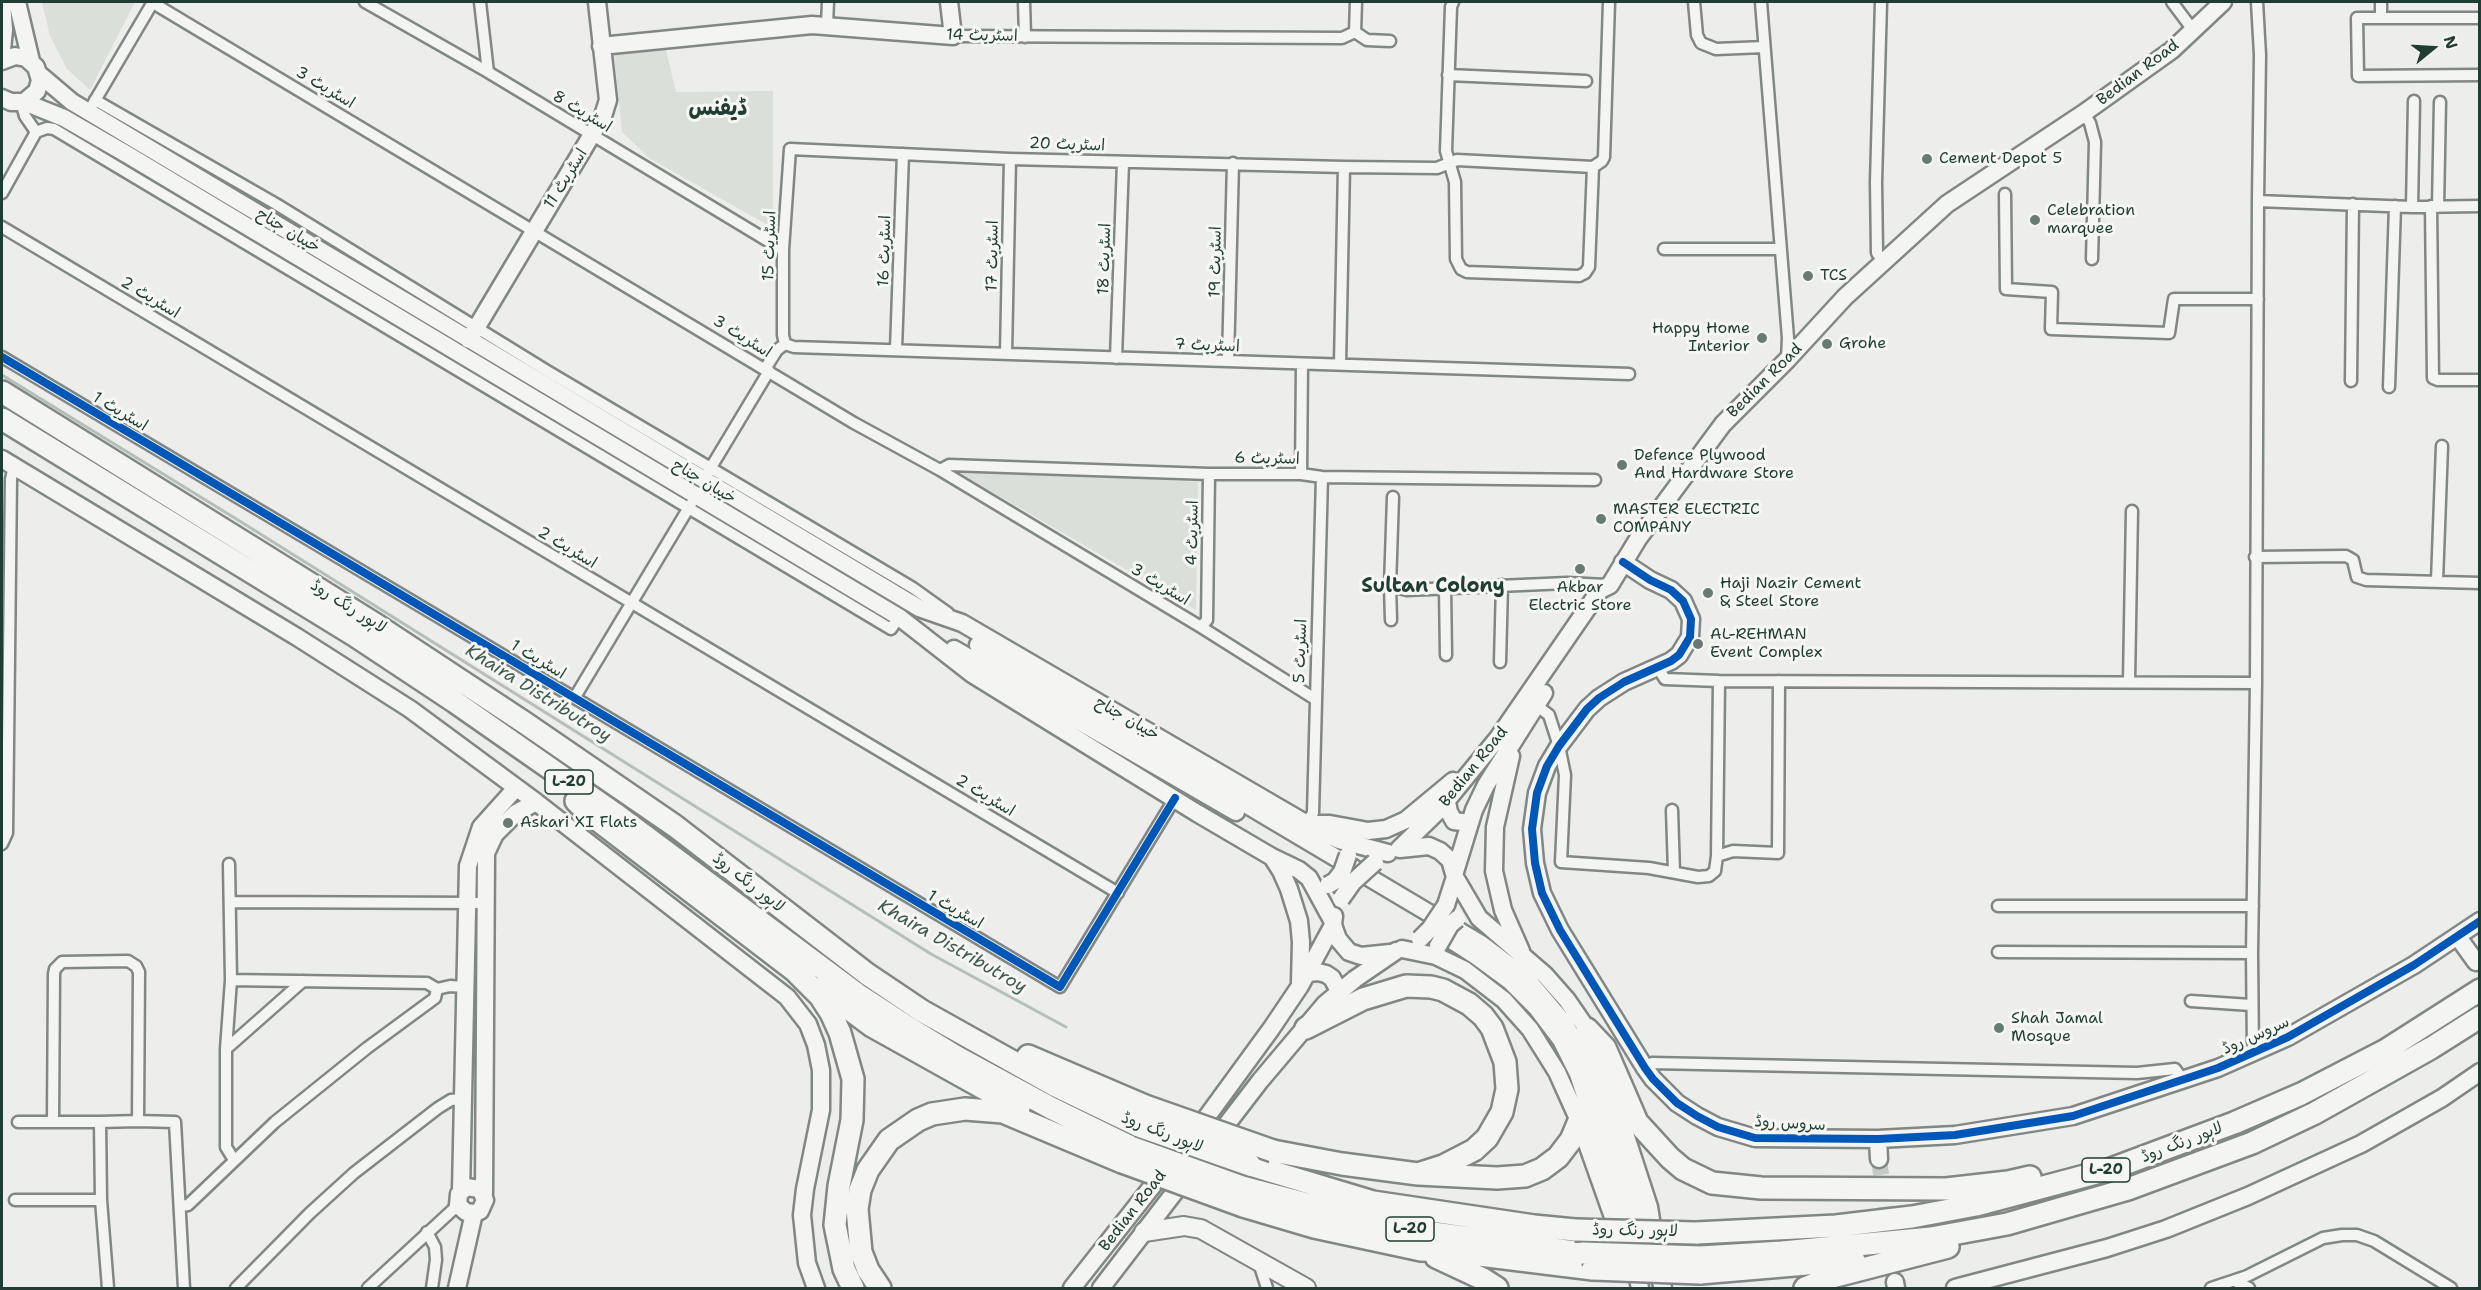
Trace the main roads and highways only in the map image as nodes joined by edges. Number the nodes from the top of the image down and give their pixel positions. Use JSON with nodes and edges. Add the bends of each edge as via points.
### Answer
{"nodes":[{"id":1,"x":2,"y":2,"type":"edge"},
{"id":2,"x":17,"y":2,"type":"edge"},
{"id":3,"x":597,"y":2,"type":"edge"},
{"id":4,"x":949,"y":2,"type":"edge"},
{"id":5,"x":2223,"y":2,"type":"edge"},
{"id":6,"x":601,"y":46,"type":"junction"},
{"id":7,"x":2,"y":50,"type":"edge"},
{"id":8,"x":2,"y":61,"type":"edge"},
{"id":9,"x":35,"y":68,"type":"junction"},
{"id":10,"x":11,"y":101,"type":"edge"},
{"id":11,"x":473,"y":334,"type":"junction"},
{"id":12,"x":2,"y":392,"type":"edge"},
{"id":13,"x":2,"y":419,"type":"edge"},
{"id":14,"x":8,"y":463,"type":"edge"},
{"id":15,"x":700,"y":488,"type":"junction"},
{"id":16,"x":1623,"y":562,"type":"junction"},
{"id":17,"x":919,"y":608,"type":"junction"},
{"id":18,"x":899,"y":617,"type":"junction"},
{"id":19,"x":1532,"y":701,"type":"junction"},
{"id":20,"x":1515,"y":738,"type":"junction"},
{"id":21,"x":525,"y":749,"type":"junction"},
{"id":22,"x":1466,"y":776,"type":"junction"},
{"id":23,"x":516,"y":788,"type":"junction"},
{"id":24,"x":536,"y":802,"type":"junction"},
{"id":25,"x":1447,"y":802,"type":"junction"},
{"id":26,"x":1470,"y":823,"type":"junction"},
{"id":27,"x":1309,"y":826,"type":"junction"},
{"id":28,"x":1387,"y":855,"type":"junction"},
{"id":29,"x":1272,"y":857,"type":"junction"},
{"id":30,"x":1455,"y":874,"type":"junction"},
{"id":31,"x":1309,"y":878,"type":"junction"},
{"id":32,"x":2480,"y":921,"type":"edge"},
{"id":33,"x":1333,"y":924,"type":"junction"},
{"id":34,"x":2458,"y":937,"type":"junction"},
{"id":35,"x":1508,"y":943,"type":"junction"},
{"id":36,"x":1399,"y":950,"type":"junction"},
{"id":37,"x":1522,"y":954,"type":"junction"},
{"id":38,"x":2476,"y":962,"type":"dead end"},
{"id":39,"x":795,"y":971,"type":"junction"},
{"id":40,"x":1304,"y":979,"type":"junction"},
{"id":41,"x":2480,"y":990,"type":"edge"},
{"id":42,"x":1340,"y":991,"type":"junction"},
{"id":43,"x":1493,"y":991,"type":"junction"},
{"id":44,"x":2480,"y":1017,"type":"edge"},
{"id":45,"x":1306,"y":1028,"type":"junction"},
{"id":46,"x":1587,"y":1029,"type":"junction"},
{"id":47,"x":2480,"y":1072,"type":"edge"},
{"id":48,"x":1142,"y":1116,"type":"junction"},
{"id":49,"x":1579,"y":1121,"type":"junction"},
{"id":50,"x":1063,"y":1136,"type":"junction"},
{"id":51,"x":1878,"y":1138,"type":"junction"},
{"id":52,"x":2152,"y":1154,"type":"junction"},
{"id":53,"x":1128,"y":1155,"type":"junction"},
{"id":54,"x":1879,"y":1159,"type":"tunnel mouth"},
{"id":55,"x":1419,"y":1174,"type":"junction"},
{"id":56,"x":484,"y":1194,"type":"junction"},
{"id":57,"x":1243,"y":1196,"type":"junction"},
{"id":58,"x":465,"y":1205,"type":"junction"},
{"id":59,"x":2007,"y":1224,"type":"junction"},
{"id":60,"x":1144,"y":1232,"type":"junction"},
{"id":61,"x":1421,"y":1250,"type":"junction"},
{"id":62,"x":1891,"y":1260,"type":"junction"},
{"id":63,"x":1588,"y":1261,"type":"junction"},
{"id":64,"x":1701,"y":1265,"type":"junction"},
{"id":65,"x":1287,"y":1282,"type":"edge"},
{"id":66,"x":448,"y":1288,"type":"edge"},
{"id":67,"x":457,"y":1288,"type":"edge"},
{"id":68,"x":816,"y":1288,"type":"edge"},
{"id":69,"x":853,"y":1288,"type":"edge"},
{"id":70,"x":880,"y":1288,"type":"edge"},
{"id":71,"x":1072,"y":1288,"type":"edge"},
{"id":72,"x":1101,"y":1288,"type":"edge"},
{"id":73,"x":1306,"y":1288,"type":"edge"},
{"id":74,"x":1497,"y":1288,"type":"edge"},
{"id":75,"x":1639,"y":1288,"type":"edge"},
{"id":76,"x":1664,"y":1288,"type":"edge"},
{"id":77,"x":1805,"y":1288,"type":"edge"},
{"id":78,"x":1955,"y":1288,"type":"edge"}],
"edges":[{"from":1,"to":7,"type":"main road"},
{"from":2,"to":9,"type":"main road"},
{"from":3,"to":6,"type":"main road","name":"اسٹریٹ 11"},
{"from":4,"to":6,"type":"main road","name":"اسٹریٹ 14","via":[[953,36],[812,25]]},
{"from":5,"to":16,"type":"main road","name":"Bedian Road","via":[[2172,50],[1947,204],[1883,261],[1723,424]]},
{"from":6,"to":11,"type":"main road","name":"اسٹریٹ 11","via":[[608,100],[603,116]]},
{"from":8,"to":9,"type":"main road","via":[[15,56]]},
{"from":9,"to":10,"type":"main road","via":[[37,91]]},
{"from":9,"to":11,"type":"main road","name":"خیبان جناح","via":[[66,97],[92,106]]},
{"from":10,"to":15,"type":"main road","name":"خیبان جناح","via":[[64,118]]},
{"from":11,"to":15,"type":"main road","name":"خیبان جناح"},
{"from":12,"to":48,"type":"highway","name":"لاہور رنگ روڈ","number":"L-20","via":[[378,626],[525,723],[675,826],[867,974],[943,1024],[1056,1086]]},
{"from":13,"to":21,"type":"highway","name":"لاہور رنگ روڈ","number":"L-20","via":[[354,635]]},
{"from":14,"to":23,"type":"main road","via":[[373,685]]},
{"from":15,"to":17,"type":"main road","name":"خیبان جناح"},
{"from":15,"to":18,"type":"main road","name":"خیبان جناح"},
{"from":16,"to":19,"type":"main road","name":"Bedian Road","via":[[1610,585],[1600,590]]},
{"from":16,"to":51,"type":"main road","name":"سروس روڈ","via":[[1676,594],[1688,609],[1691,628],[1679,655],[1624,682],[1587,709],[1542,777],[1533,812],[1533,846],[1538,880],[1560,930],[1645,1068],[1688,1111],[1731,1132],[1755,1138]]},
{"from":17,"to":27,"type":"main road","name":"خیبان جناح","via":[[962,623]]},
{"from":17,"to":76,"type":"main road","via":[[1481,944],[1526,978],[1564,1023],[1589,1067]]},
{"from":18,"to":29,"type":"main road","name":"خیبان جناح","via":[[972,674]]},
{"from":18,"to":75,"type":"main road","via":[[1328,865],[1476,956],[1516,987],[1550,1023],[1578,1074],[1624,1215]]},
{"from":19,"to":20,"type":"main road"},
{"from":19,"to":22,"type":"main road","name":"Bedian Road"},
{"from":20,"to":26,"type":"main road","via":[[1486,785]]},
{"from":20,"to":37,"type":"main road","via":[[1493,843],[1494,871],[1503,910]]},
{"from":21,"to":39,"type":"highway","via":[[587,812]]},
{"from":21,"to":53,"type":"highway","name":"لاہور رنگ روڈ","number":"L-20","via":[[857,994],[957,1058]]},
{"from":22,"to":25,"type":"main road","name":"Bedian Road"},
{"from":22,"to":27,"type":"main road","via":[[1453,781],[1406,820],[1386,829]]},
{"from":23,"to":24,"type":"main road"},
{"from":23,"to":58,"type":"main road","via":[[481,827],[468,866],[462,1099]]},
{"from":24,"to":56,"type":"main road","via":[[516,813],[495,834],[486,853]]},
{"from":24,"to":68,"type":"main road","via":[[787,997],[808,1024],[821,1070],[821,1110],[802,1215],[807,1263]]},
{"from":25,"to":26,"type":"main road","via":[[1454,820]]},
{"from":25,"to":28,"type":"main road","name":"Bedian Road"},
{"from":26,"to":30,"type":"main road"},
{"from":27,"to":28,"type":"main road","name":"خیبان جناح"},
{"from":27,"to":31,"type":"main road","bridge":true,"via":[[1316,835],[1343,848],[1348,855],[1334,882],[1328,885]]},
{"from":28,"to":30,"type":"main road","via":[[1419,845],[1434,848],[1450,860]]},
{"from":28,"to":33,"type":"main road","bridge":true,"via":[[1359,875],[1341,899]]},
{"from":29,"to":31,"type":"main road","name":"خیبان جناح","via":[[1291,864]]},
{"from":29,"to":40,"type":"main road","via":[[1289,889],[1299,921]]},
{"from":30,"to":35,"type":"main road","via":[[1475,914]]},
{"from":30,"to":36,"type":"main road","bridge":true,"via":[[1446,905],[1435,923],[1420,939]]},
{"from":31,"to":33,"type":"main road","name":"خیبان جناح"},
{"from":32,"to":34,"type":"main road","name":"سروس روڈ"},
{"from":33,"to":36,"type":"main road","via":[[1341,943],[1353,954]]},
{"from":33,"to":40,"type":"main road","name":"Bedian Road"},
{"from":34,"to":38,"type":"main road"},
{"from":34,"to":51,"type":"main road","name":"سروس روڈ","via":[[2289,1037],[2183,1080],[2046,1122],[1955,1135]]},
{"from":35,"to":37,"type":"main road"},
{"from":35,"to":43,"type":"main road","bridge":true,"via":[[1494,940],[1464,919],[1457,919],[1438,946],[1440,951],[1485,978]]},
{"from":36,"to":42,"type":"main road","name":"Bedian Road"},
{"from":36,"to":43,"type":"main road","via":[[1436,956],[1465,970]]},
{"from":37,"to":46,"type":"main road","via":[[1558,989]]},
{"from":39,"to":50,"type":"highway","via":[[872,1026]]},
{"from":39,"to":69,"type":"highway","via":[[831,1013],[853,1078],[852,1120],[835,1225],[844,1269]]},
{"from":40,"to":42,"type":"main road","via":[[1318,972],[1326,974]]},
{"from":40,"to":71,"type":"main road","name":"Bedian Road","via":[[1206,1118]]},
{"from":41,"to":52,"type":"highway","name":"لاہور رنگ روڈ","number":"L-20","via":[[2386,1050],[2301,1094]]},
{"from":42,"to":45,"type":"main road","name":"Bedian Road"},
{"from":43,"to":49,"type":"main road","via":[[1540,1043]]},
{"from":44,"to":59,"type":"highway","name":"لاہور رنگ روڈ","number":"L-20","via":[[2373,1081],[2252,1143],[2128,1189]]},
{"from":45,"to":55,"type":"highway","via":[[1363,999],[1406,986],[1443,990],[1483,1016],[1505,1062],[1507,1089],[1502,1112],[1487,1138],[1474,1150]]},
{"from":45,"to":60,"type":"main road","name":"Bedian Road","via":[[1260,1081]]},
{"from":46,"to":52,"type":"highway","via":[[1605,1048],[1637,1122],[1670,1158],[1696,1177],[1712,1183],[1946,1189],[2008,1182]]},
{"from":46,"to":76,"type":"main road","via":[[1649,1207]]},
{"from":47,"to":78,"type":"main road","via":[[2361,1144],[2248,1196],[2107,1248]]},
{"from":48,"to":52,"type":"highway","name":"لاہور رنگ روڈ","number":"L-20","bridge":true,"via":[[1250,1165],[1373,1202],[1575,1230],[1696,1233],[1836,1226],[1912,1217],[2058,1184]]},
{"from":48,"to":55,"type":"highway","bridge":true,"via":[[1273,1151]]},
{"from":49,"to":55,"type":"highway","via":[[1565,1150],[1533,1174],[1497,1178]]},
{"from":49,"to":75,"type":"main road"},
{"from":50,"to":53,"type":"highway"},
{"from":50,"to":70,"type":"highway","via":[[1003,1112],[965,1109],[932,1114],[889,1140],[867,1170],[856,1209],[861,1252]]},
{"from":51,"to":54,"type":"main road"},
{"from":53,"to":57,"type":"highway","name":"لاہور رنگ روڈ","number":"L-20","bridge":true},
{"from":56,"to":58,"type":"main road","via":[[484,1206]]},
{"from":56,"to":58,"type":"main road","via":[[473,1186],[466,1187]]},
{"from":57,"to":61,"type":"highway","via":[[1314,1227]]},
{"from":57,"to":63,"type":"highway","name":"لاہور رنگ روڈ","number":"L-20"},
{"from":58,"to":66,"type":"main road"},
{"from":58,"to":67,"type":"main road"},
{"from":59,"to":62,"type":"highway","via":[[1974,1241]]},
{"from":59,"to":64,"type":"highway","name":"لاہور رنگ روڈ","number":"L-20","via":[[1931,1238],[1782,1252]]},
{"from":60,"to":65,"type":"main road","via":[[1184,1226],[1201,1229]]},
{"from":60,"to":72,"type":"main road","name":"Bedian Road"},
{"from":61,"to":63,"type":"highway"},
{"from":61,"to":74,"type":"highway"},
{"from":62,"to":64,"type":"highway"},
{"from":62,"to":77,"type":"highway","via":[[1832,1276]]},
{"from":63,"to":64,"type":"highway","name":"لاہور رنگ روڈ","number":"L-20","bridge":true},
{"from":65,"to":73,"type":"main road"}]}
